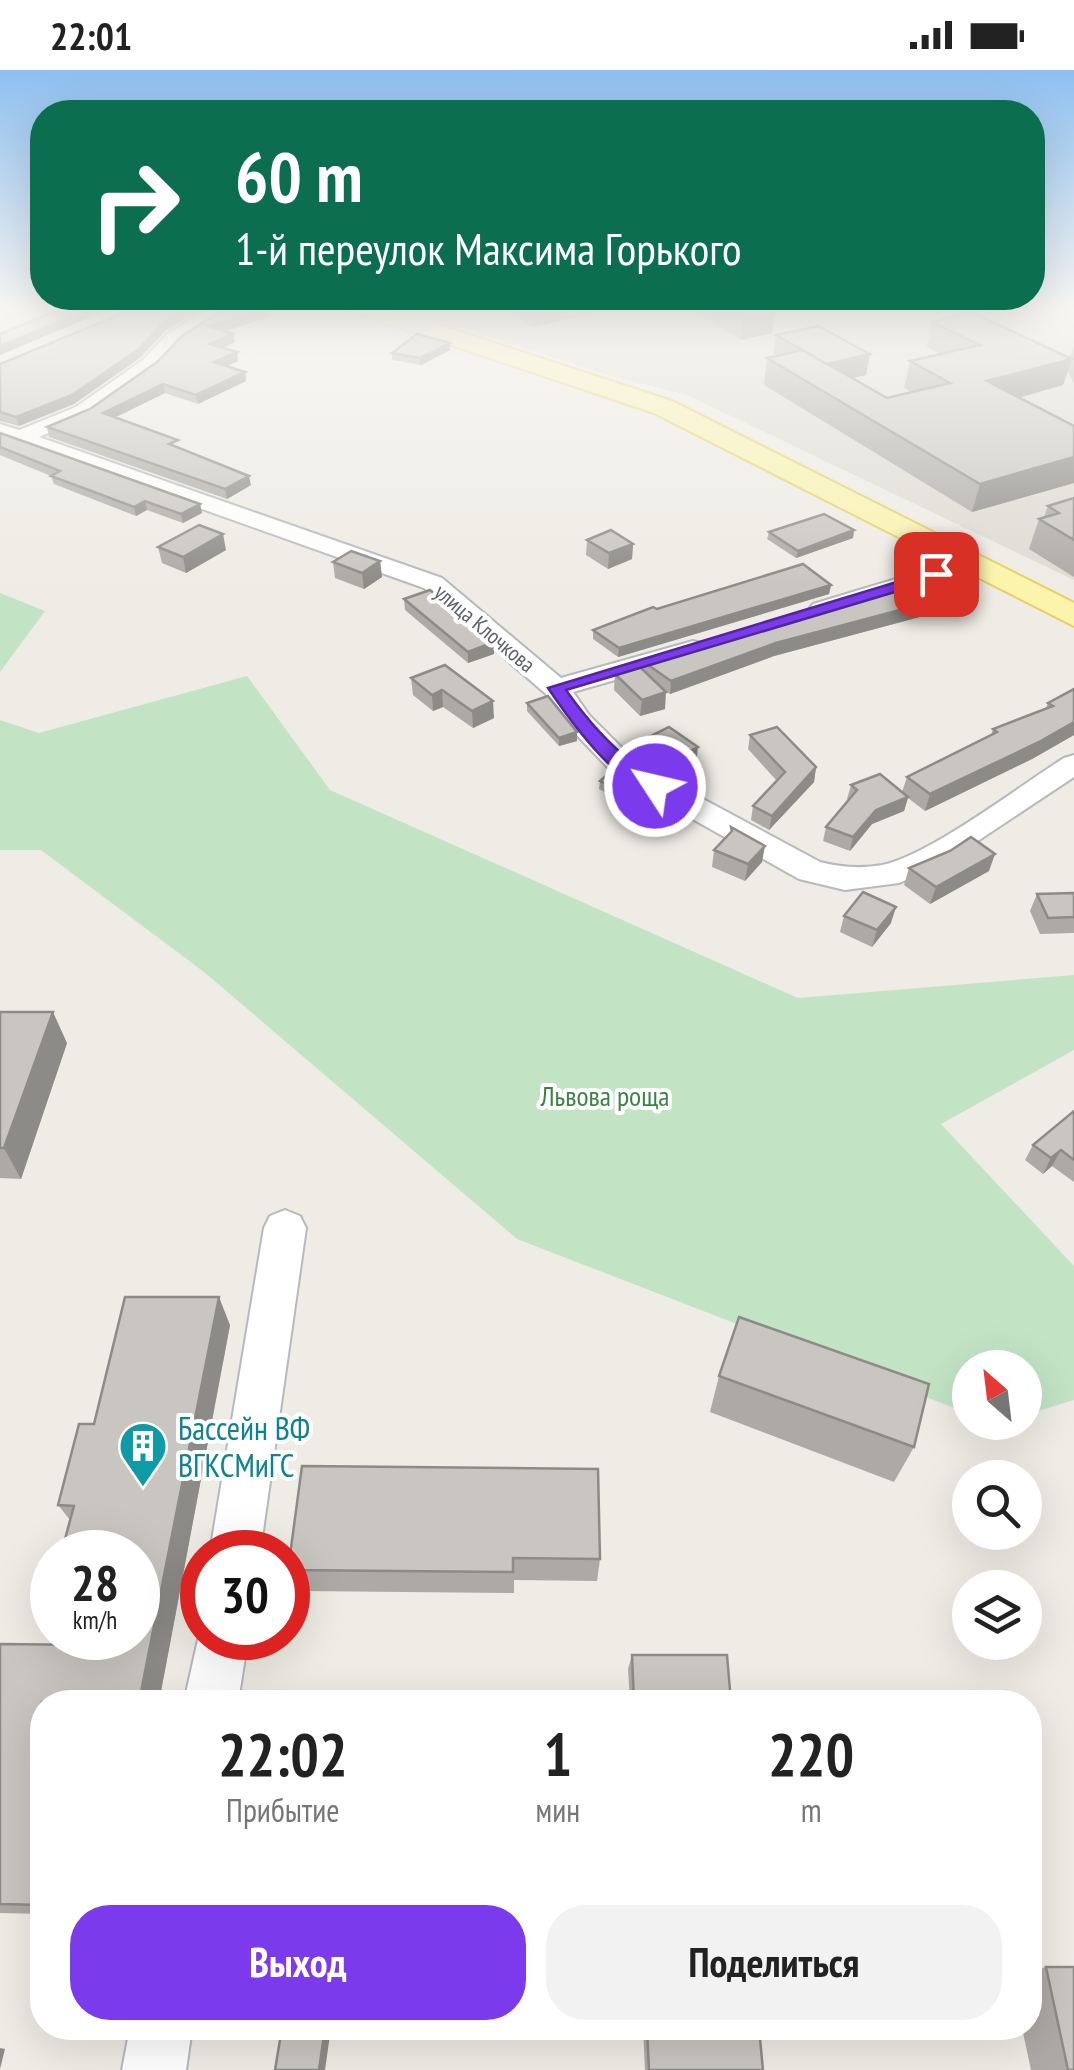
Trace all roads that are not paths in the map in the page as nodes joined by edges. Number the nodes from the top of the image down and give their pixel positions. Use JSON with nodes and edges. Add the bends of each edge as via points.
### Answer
{"nodes":[{"id":1,"x":99,"y":399,"type":"edge"},
{"id":2,"x":640,"y":399,"type":"edge"},
{"id":3,"x":10,"y":434,"type":"edge"},
{"id":4,"x":972,"y":564,"type":"junction"},
{"id":5,"x":806,"y":614,"type":"edge"},
{"id":6,"x":1074,"y":616,"type":"edge"},
{"id":7,"x":712,"y":643,"type":"edge"},
{"id":8,"x":556,"y":688,"type":"junction"},
{"id":9,"x":1074,"y":764,"type":"edge"},
{"id":10,"x":286,"y":1228,"type":"dead end"},
{"id":11,"x":238,"y":1530,"type":"edge"},
{"id":12,"x":219,"y":1660,"type":"edge"},
{"id":13,"x":214,"y":1690,"type":"edge"},
{"id":14,"x":159,"y":2040,"type":"edge"},
{"id":15,"x":154,"y":2070,"type":"edge"}],
"edges":[{"from":1,"to":3,"type":"street"},
{"from":2,"to":4,"type":"main road"},
{"from":3,"to":8,"type":"street","name":"улица Клочкова","via":[[433,584]]},
{"from":4,"to":5,"type":"street"},
{"from":4,"to":6,"type":"main road"},
{"from":7,"to":8,"type":"street"},
{"from":8,"to":9,"type":"street","name":"улица Клочкова","via":[[627,770],[810,871],[846,879],[888,874],[932,858]]},
{"from":10,"to":11,"type":"street"},
{"from":12,"to":13,"type":"street"},
{"from":14,"to":15,"type":"street"}]}
